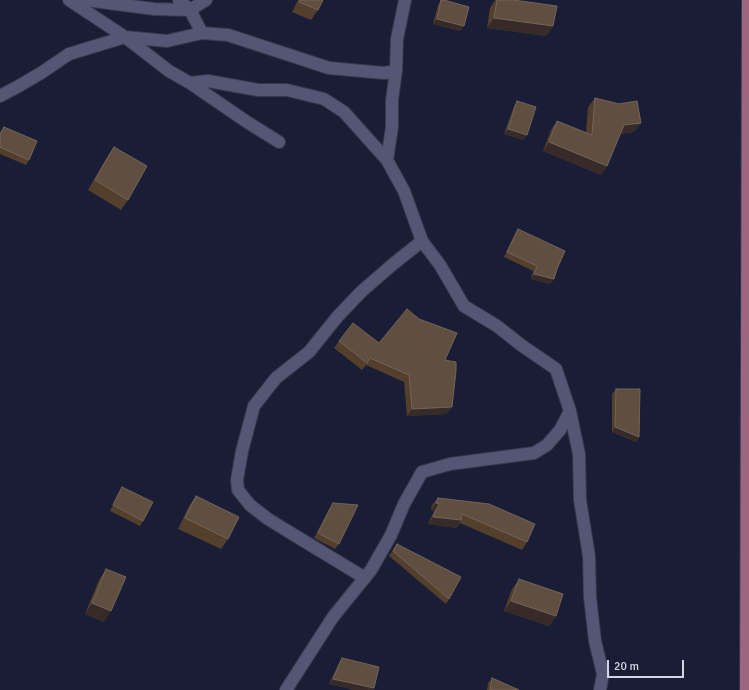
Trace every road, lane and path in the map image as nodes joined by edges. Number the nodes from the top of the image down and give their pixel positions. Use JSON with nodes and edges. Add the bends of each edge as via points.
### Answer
{"nodes":[{"id":1,"x":69,"y":0,"type":"edge"},
{"id":2,"x":86,"y":0,"type":"edge"},
{"id":3,"x":179,"y":0,"type":"edge"},
{"id":4,"x":206,"y":0,"type":"edge"},
{"id":5,"x":405,"y":0,"type":"edge"},
{"id":6,"x":748,"y":0,"type":"edge"},
{"id":7,"x":190,"y":10,"type":"junction"},
{"id":8,"x":202,"y":33,"type":"junction"},
{"id":9,"x":125,"y":37,"type":"junction"},
{"id":10,"x":396,"y":71,"type":"junction"},
{"id":11,"x":190,"y":83,"type":"junction"},
{"id":12,"x":0,"y":96,"type":"edge"},
{"id":13,"x":279,"y":142,"type":"dead end"},
{"id":14,"x":387,"y":160,"type":"junction"},
{"id":15,"x":422,"y":241,"type":"junction"},
{"id":16,"x":570,"y":411,"type":"junction"},
{"id":17,"x":365,"y":578,"type":"junction"},
{"id":18,"x":286,"y":690,"type":"edge"},
{"id":19,"x":600,"y":690,"type":"edge"},
{"id":20,"x":746,"y":690,"type":"edge"}],
"edges":[{"from":1,"to":9,"type":"street"},
{"from":2,"to":7,"type":"street","via":[[154,9]]},
{"from":3,"to":7,"type":"street"},
{"from":4,"to":7,"type":"street"},
{"from":5,"to":10,"type":"street","via":[[397,39]]},
{"from":6,"to":20,"type":"main road"},
{"from":7,"to":8,"type":"street"},
{"from":8,"to":9,"type":"street","via":[[167,41]]},
{"from":8,"to":10,"type":"street","via":[[228,35],[329,68],[384,73]]},
{"from":9,"to":11,"type":"street","via":[[169,71]]},
{"from":9,"to":12,"type":"street","via":[[70,54]]},
{"from":10,"to":14,"type":"street"},
{"from":11,"to":13,"type":"street"},
{"from":11,"to":14,"type":"street","via":[[208,81],[258,90],[287,90],[324,99],[344,112]]},
{"from":14,"to":15,"type":"street","via":[[404,191]]},
{"from":15,"to":16,"type":"street","via":[[440,265],[464,306],[497,326],[556,369]]},
{"from":15,"to":17,"type":"street","via":[[362,291],[309,352],[276,378],[254,406],[237,480],[238,490],[250,505],[268,520]]},
{"from":16,"to":17,"type":"street","via":[[560,430],[547,445],[534,453],[450,464],[422,472],[404,504],[391,535]]},
{"from":16,"to":19,"type":"street","via":[[579,454],[580,500],[589,556],[595,641],[603,674]]},
{"from":17,"to":18,"type":"street","via":[[332,617]]}]}
